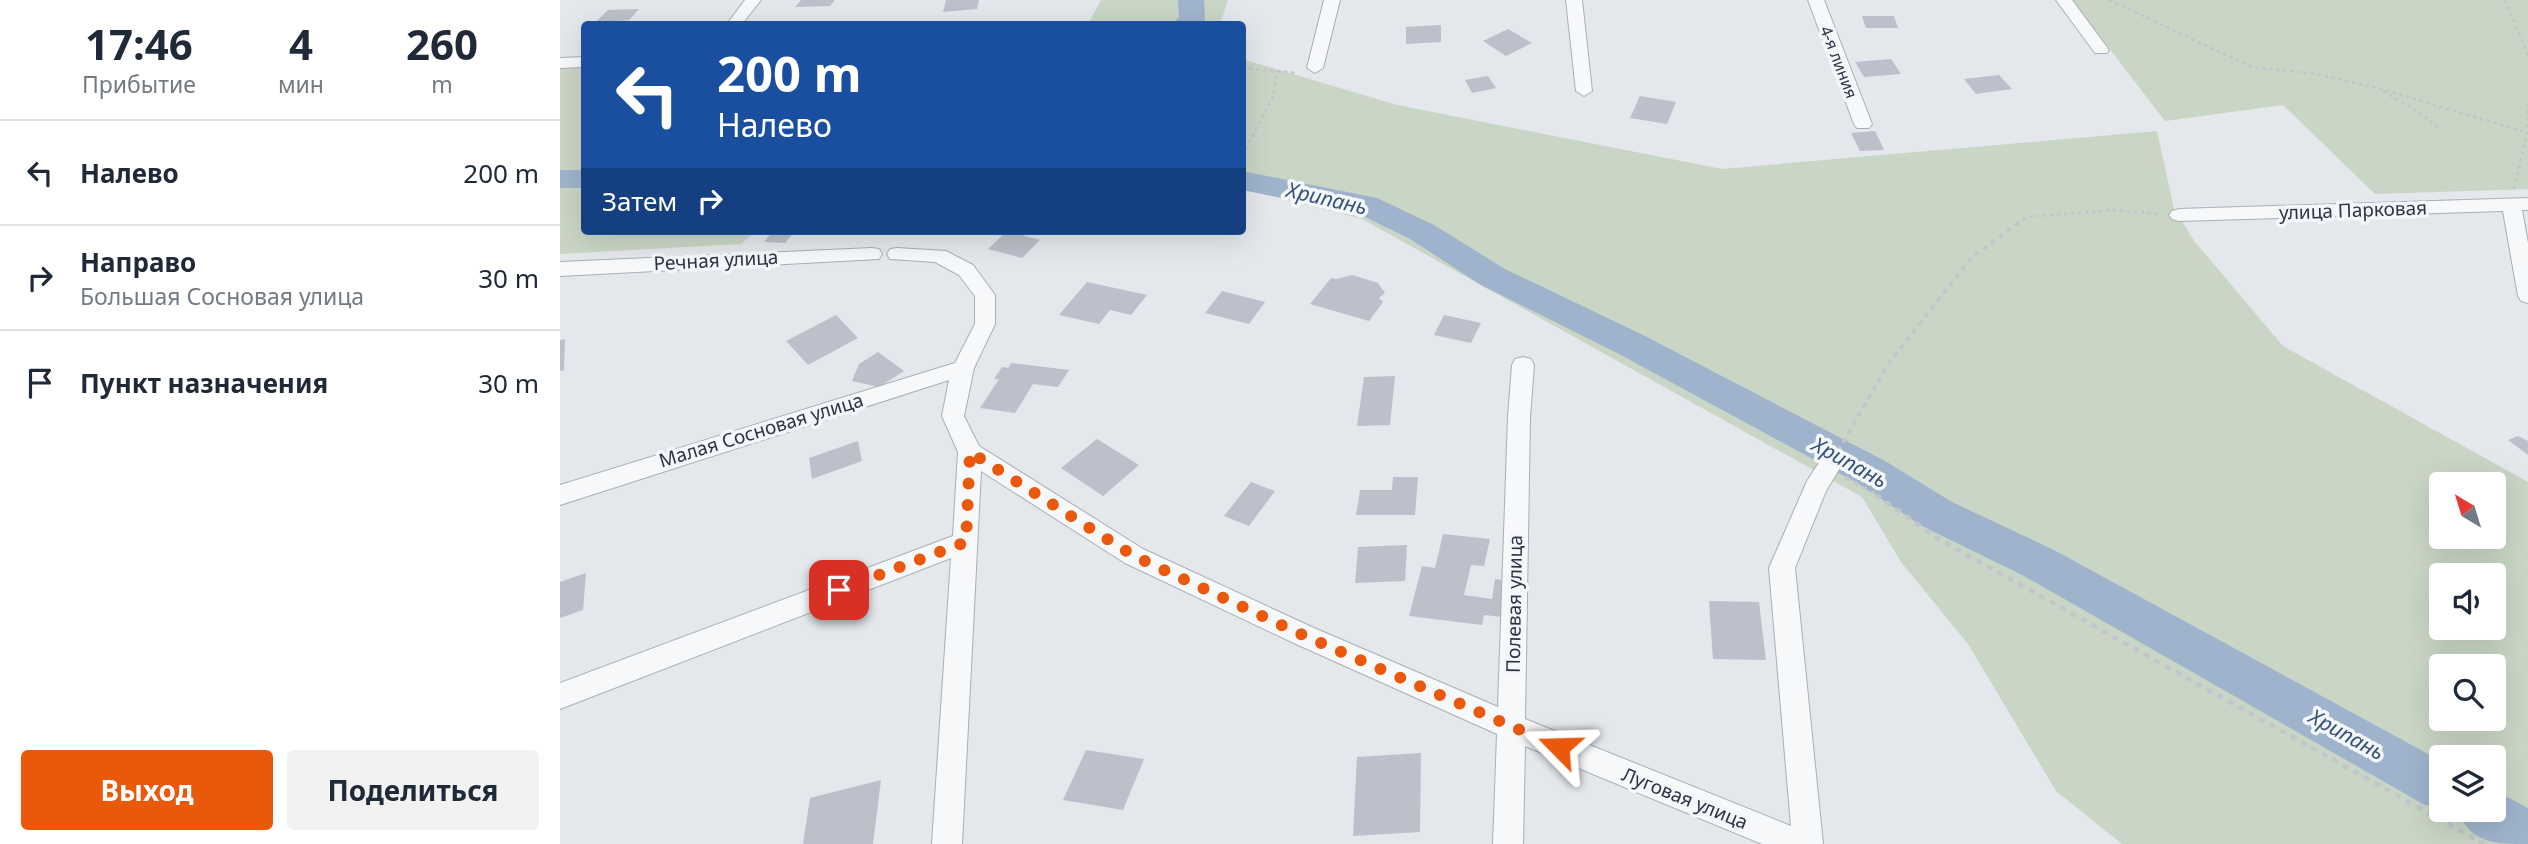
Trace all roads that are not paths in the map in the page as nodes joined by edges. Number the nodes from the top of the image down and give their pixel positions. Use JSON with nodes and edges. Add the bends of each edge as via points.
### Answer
{"nodes":[{"id":1,"x":752,"y":0,"type":"edge"},
{"id":2,"x":1332,"y":0,"type":"edge"},
{"id":3,"x":1574,"y":0,"type":"edge"},
{"id":4,"x":1815,"y":0,"type":"edge"},
{"id":5,"x":2064,"y":0,"type":"edge"},
{"id":6,"x":736,"y":21,"type":"edge"},
{"id":7,"x":2101,"y":50,"type":"dead end"},
{"id":8,"x":581,"y":62,"type":"edge"},
{"id":9,"x":560,"y":63,"type":"edge"},
{"id":10,"x":1315,"y":68,"type":"road end"},
{"id":11,"x":1584,"y":91,"type":"dead end"},
{"id":12,"x":1863,"y":124,"type":"dead end"},
{"id":13,"x":2519,"y":204,"type":"edge"},
{"id":14,"x":2179,"y":215,"type":"road end"},
{"id":15,"x":872,"y":254,"type":"dead end"},
{"id":16,"x":897,"y":254,"type":"dead end"},
{"id":17,"x":560,"y":269,"type":"edge"},
{"id":18,"x":2528,"y":296,"type":"edge"},
{"id":19,"x":1523,"y":365,"type":"dead end"},
{"id":20,"x":963,"y":368,"type":"junction"},
{"id":21,"x":970,"y":452,"type":"junction"},
{"id":22,"x":1828,"y":468,"type":"road end"},
{"id":23,"x":560,"y":495,"type":"edge"},
{"id":24,"x":966,"y":542,"type":"junction"},
{"id":25,"x":560,"y":696,"type":"edge"},
{"id":26,"x":1511,"y":727,"type":"junction"},
{"id":27,"x":947,"y":844,"type":"edge"},
{"id":28,"x":1508,"y":844,"type":"edge"},
{"id":29,"x":1799,"y":844,"type":"edge"},
{"id":30,"x":1808,"y":844,"type":"edge"}],
"edges":[{"from":1,"to":6,"type":"street"},
{"from":2,"to":10,"type":"street"},
{"from":3,"to":11,"type":"street"},
{"from":4,"to":12,"type":"street","name":"4-я линия"},
{"from":5,"to":7,"type":"street"},
{"from":8,"to":9,"type":"street"},
{"from":13,"to":14,"type":"street","name":"улица Парковая"},
{"from":13,"to":18,"type":"street"},
{"from":15,"to":17,"type":"street","name":"Речная улица"},
{"from":16,"to":20,"type":"street","via":[[939,256],[966,270],[985,295],[985,324]]},
{"from":19,"to":26,"type":"street","name":"Полевая улица"},
{"from":20,"to":21,"type":"street","via":[[953,416]]},
{"from":20,"to":23,"type":"street","name":"Малая Сосновая улица"},
{"from":21,"to":24,"type":"street"},
{"from":21,"to":26,"type":"street","name":"Луговая улица","via":[[1134,556]]},
{"from":22,"to":30,"type":"street","via":[[1782,568]]},
{"from":24,"to":25,"type":"street"},
{"from":24,"to":27,"type":"street"},
{"from":26,"to":28,"type":"street","name":"Полевая улица"},
{"from":26,"to":29,"type":"street","name":"Луговая улица"}]}
